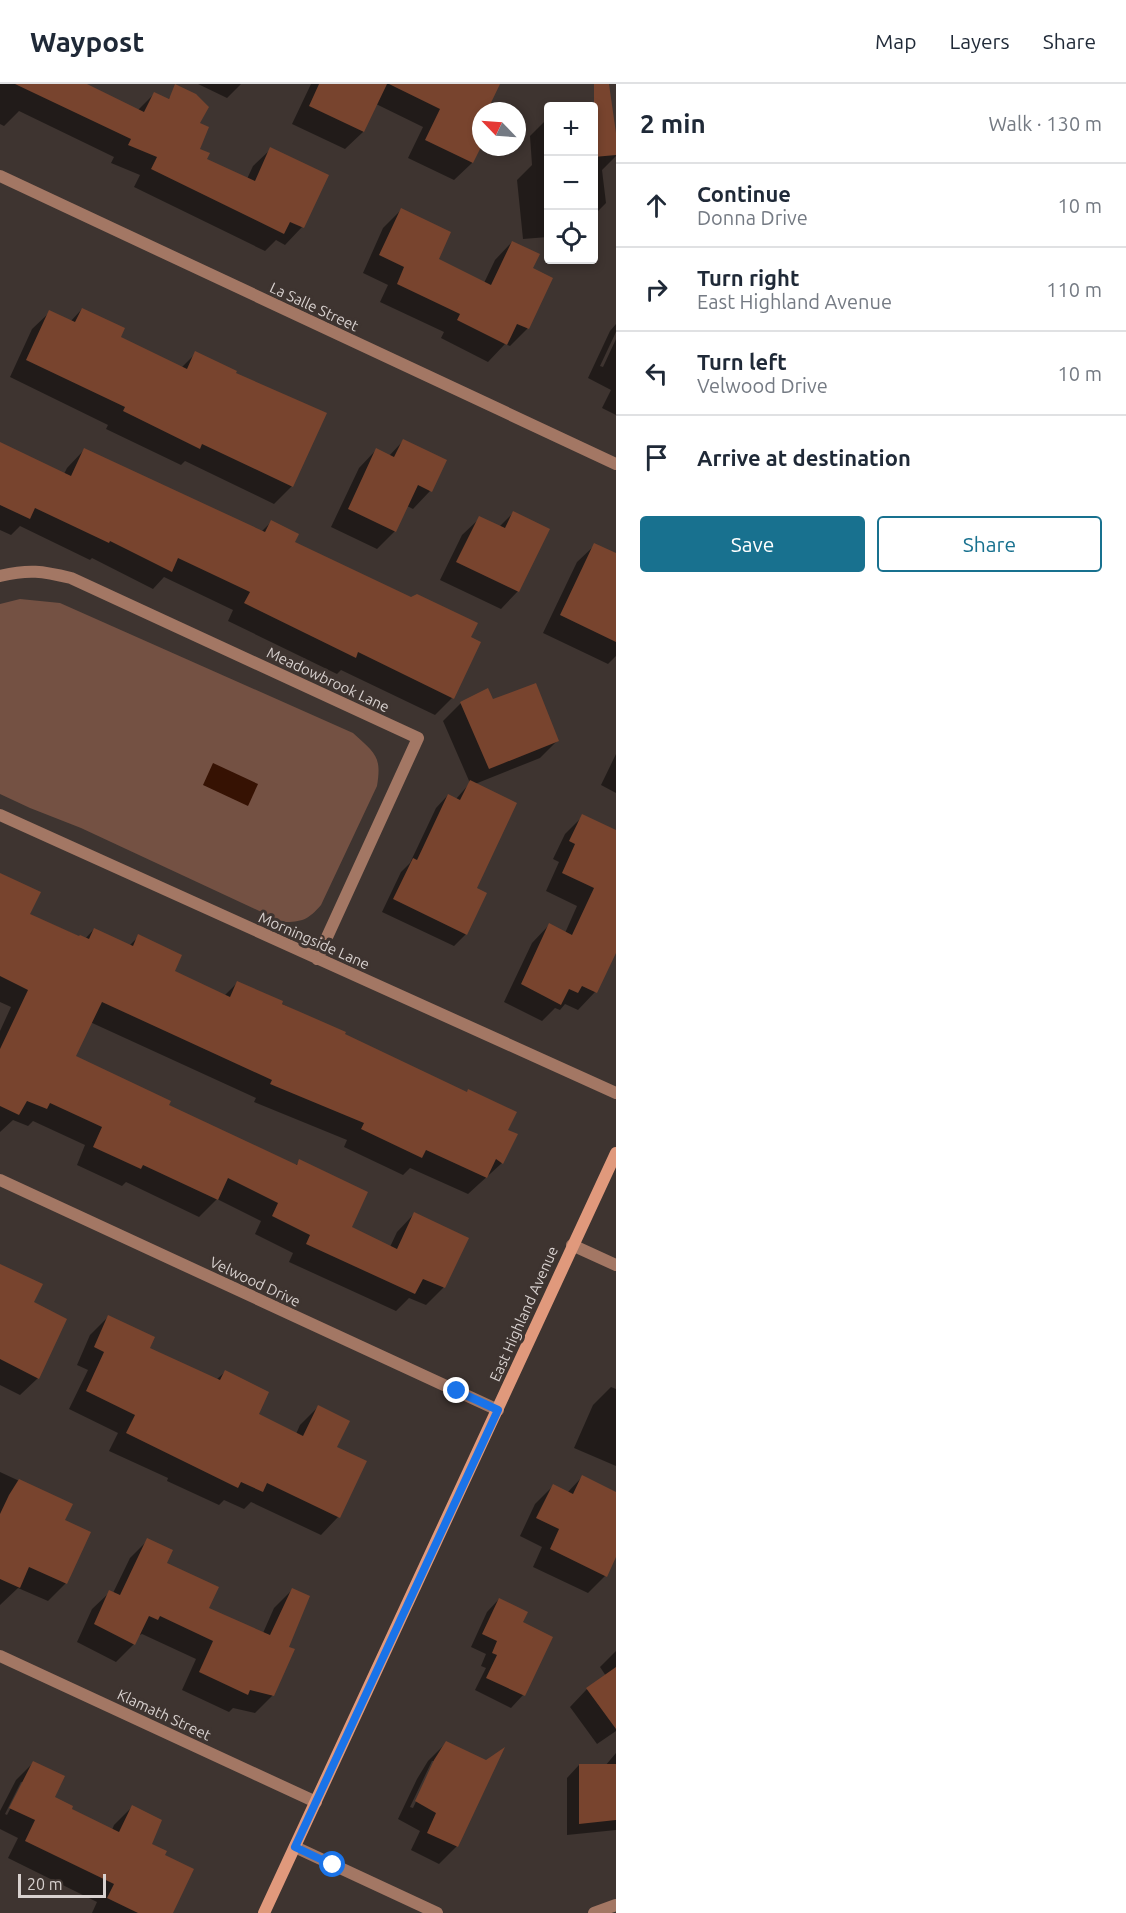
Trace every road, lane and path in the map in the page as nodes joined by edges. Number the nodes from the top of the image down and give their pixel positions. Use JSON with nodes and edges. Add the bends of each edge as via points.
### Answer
{"nodes":[{"id":1,"x":0,"y":176,"type":"edge"},
{"id":2,"x":616,"y":464,"type":"edge"},
{"id":3,"x":0,"y":576,"type":"edge"},
{"id":4,"x":0,"y":815,"type":"edge"},
{"id":5,"x":317,"y":959,"type":"junction"},
{"id":6,"x":616,"y":1093,"type":"edge"},
{"id":7,"x":616,"y":1153,"type":"edge"},
{"id":8,"x":0,"y":1180,"type":"edge"},
{"id":9,"x":572,"y":1245,"type":"junction"},
{"id":10,"x":616,"y":1265,"type":"edge"},
{"id":11,"x":498,"y":1410,"type":"junction"},
{"id":12,"x":0,"y":1656,"type":"edge"},
{"id":13,"x":315,"y":1802,"type":"junction"},
{"id":14,"x":295,"y":1847,"type":"junction"},
{"id":15,"x":616,"y":1905,"type":"edge"},
{"id":16,"x":264,"y":1913,"type":"edge"},
{"id":17,"x":437,"y":1913,"type":"edge"},
{"id":18,"x":594,"y":1913,"type":"edge"}],
"edges":[{"from":1,"to":2,"type":"street","name":"La Salle Street"},
{"from":3,"to":5,"type":"street","name":"Meadowbrook Lane","via":[[39,570],[71,578],[418,738]]},
{"from":4,"to":5,"type":"street","name":"Morningside Lane"},
{"from":5,"to":6,"type":"street","name":"Morningside Lane"},
{"from":7,"to":9,"type":"street","name":"East Highland Avenue"},
{"from":8,"to":11,"type":"street","name":"Velwood Drive"},
{"from":9,"to":10,"type":"street"},
{"from":9,"to":11,"type":"street","name":"East Highland Avenue"},
{"from":11,"to":13,"type":"street","name":"East Highland Avenue"},
{"from":12,"to":13,"type":"street","name":"Klamath Street"},
{"from":13,"to":14,"type":"street","name":"East Highland Avenue"},
{"from":14,"to":16,"type":"street","name":"East Highland Avenue"},
{"from":14,"to":17,"type":"street"},
{"from":15,"to":18,"type":"street"}]}
